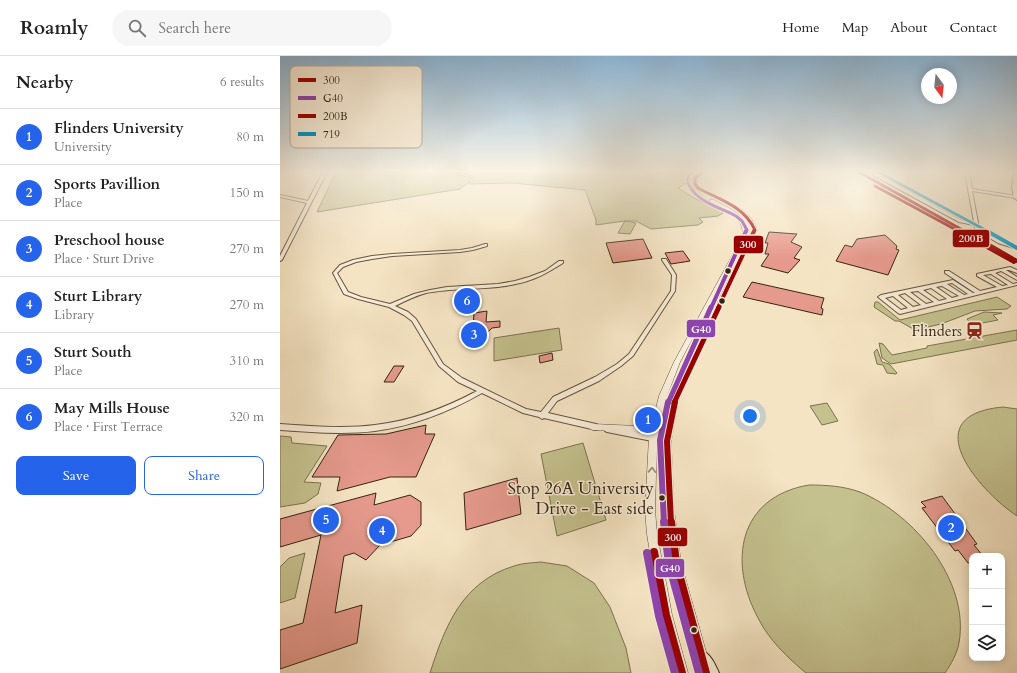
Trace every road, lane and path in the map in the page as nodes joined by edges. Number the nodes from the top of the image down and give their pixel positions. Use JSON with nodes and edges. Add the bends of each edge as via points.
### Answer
{"nodes":[{"id":1,"x":303,"y":201,"type":"edge"},
{"id":2,"x":710,"y":201,"type":"edge"},
{"id":3,"x":721,"y":201,"type":"edge"},
{"id":4,"x":912,"y":201,"type":"edge"},
{"id":5,"x":921,"y":201,"type":"edge"},
{"id":6,"x":972,"y":201,"type":"edge"},
{"id":7,"x":309,"y":202,"type":"joint"},
{"id":8,"x":919,"y":205,"type":"junction"},
{"id":9,"x":941,"y":213,"type":"junction"},
{"id":10,"x":976,"y":229,"type":"junction"},
{"id":11,"x":484,"y":245,"type":"dead end"},
{"id":12,"x":1017,"y":248,"type":"edge"},
{"id":13,"x":1016,"y":258,"type":"edge"},
{"id":14,"x":280,"y":260,"type":"edge"},
{"id":15,"x":664,"y":260,"type":"dead end"},
{"id":16,"x":561,"y":262,"type":"dead end"},
{"id":17,"x":1002,"y":270,"type":"junction"},
{"id":18,"x":947,"y":272,"type":"dead end"},
{"id":19,"x":991,"y":272,"type":"junction"},
{"id":20,"x":1017,"y":272,"type":"edge"},
{"id":21,"x":1017,"y":279,"type":"edge"},
{"id":22,"x":943,"y":284,"type":"junction"},
{"id":23,"x":1015,"y":285,"type":"edge"},
{"id":24,"x":931,"y":286,"type":"junction"},
{"id":25,"x":1000,"y":288,"type":"junction"},
{"id":26,"x":919,"y":289,"type":"junction"},
{"id":27,"x":906,"y":292,"type":"junction"},
{"id":28,"x":979,"y":293,"type":"junction"},
{"id":29,"x":894,"y":294,"type":"junction"},
{"id":30,"x":973,"y":295,"type":"junction"},
{"id":31,"x":881,"y":297,"type":"junction"},
{"id":32,"x":963,"y":297,"type":"junction"},
{"id":33,"x":874,"y":299,"type":"dead end"},
{"id":34,"x":951,"y":300,"type":"junction"},
{"id":35,"x":938,"y":303,"type":"junction"},
{"id":36,"x":392,"y":305,"type":"junction"},
{"id":37,"x":926,"y":306,"type":"junction"},
{"id":38,"x":912,"y":309,"type":"junction"},
{"id":39,"x":481,"y":391,"type":"junction"},
{"id":40,"x":542,"y":416,"type":"junction"},
{"id":41,"x":658,"y":416,"type":"junction"},
{"id":42,"x":593,"y":427,"type":"junction"},
{"id":43,"x":280,"y":428,"type":"edge"},
{"id":44,"x":653,"y":438,"type":"junction"},
{"id":45,"x":667,"y":441,"type":"junction"},
{"id":46,"x":701,"y":657,"type":"junction"},
{"id":47,"x":682,"y":673,"type":"edge"},
{"id":48,"x":706,"y":673,"type":"edge"},
{"id":49,"x":712,"y":673,"type":"edge"}],
"edges":[{"from":1,"to":7,"type":"street"},
{"from":2,"to":41,"type":"street","via":[[736,215],[745,227],[745,236],[677,362]]},
{"from":3,"to":45,"type":"street","via":[[743,213],[751,220],[755,230],[675,400]]},
{"from":4,"to":8,"type":"street"},
{"from":5,"to":9,"type":"street"},
{"from":6,"to":10,"type":"street"},
{"from":7,"to":14,"type":"street"},
{"from":8,"to":9,"type":"street"},
{"from":8,"to":13,"type":"street"},
{"from":9,"to":10,"type":"street"},
{"from":9,"to":10,"type":"street"},
{"from":10,"to":12,"type":"street","via":[[1001,243]]},
{"from":10,"to":13,"type":"street"},
{"from":11,"to":36,"type":"street","via":[[460,251],[355,260],[341,264],[336,270],[346,293]]},
{"from":15,"to":40,"type":"street","via":[[674,275],[673,291],[631,355],[597,379],[555,399]]},
{"from":16,"to":36,"type":"street","via":[[551,270],[522,282],[430,291]]},
{"from":17,"to":19,"type":"street"},
{"from":17,"to":20,"type":"street","via":[[1010,268]]},
{"from":17,"to":21,"type":"street"},
{"from":18,"to":28,"type":"street"},
{"from":19,"to":23,"type":"street"},
{"from":19,"to":25,"type":"street","via":[[979,275]]},
{"from":22,"to":24,"type":"street"},
{"from":22,"to":30,"type":"street","via":[[953,281]]},
{"from":22,"to":32,"type":"street"},
{"from":23,"to":25,"type":"street"},
{"from":24,"to":26,"type":"street"},
{"from":24,"to":34,"type":"street"},
{"from":25,"to":28,"type":"street"},
{"from":26,"to":27,"type":"street"},
{"from":26,"to":35,"type":"street"},
{"from":27,"to":29,"type":"street"},
{"from":27,"to":37,"type":"street"},
{"from":28,"to":30,"type":"street"},
{"from":29,"to":31,"type":"street"},
{"from":29,"to":38,"type":"street"},
{"from":30,"to":32,"type":"street"},
{"from":31,"to":33,"type":"street"},
{"from":31,"to":38,"type":"street","via":[[900,312]]},
{"from":32,"to":34,"type":"street"},
{"from":34,"to":35,"type":"street"},
{"from":35,"to":37,"type":"street"},
{"from":36,"to":39,"type":"street","via":[[414,320],[442,365],[460,380]]},
{"from":37,"to":38,"type":"street"},
{"from":39,"to":40,"type":"street"},
{"from":39,"to":43,"type":"street","via":[[443,411],[375,428]]},
{"from":40,"to":42,"type":"street"},
{"from":41,"to":42,"type":"street","via":[[650,426],[637,429]]},
{"from":41,"to":44,"type":"street"},
{"from":42,"to":44,"type":"street"},
{"from":44,"to":45,"type":"street"},
{"from":47,"to":44,"type":"street","one_way":true,"via":[[666,615],[652,534],[650,510]]},
{"from":45,"to":46,"type":"street","via":[[669,510],[676,563]]},
{"from":46,"to":48,"type":"street"},
{"from":46,"to":49,"type":"main road"}]}
